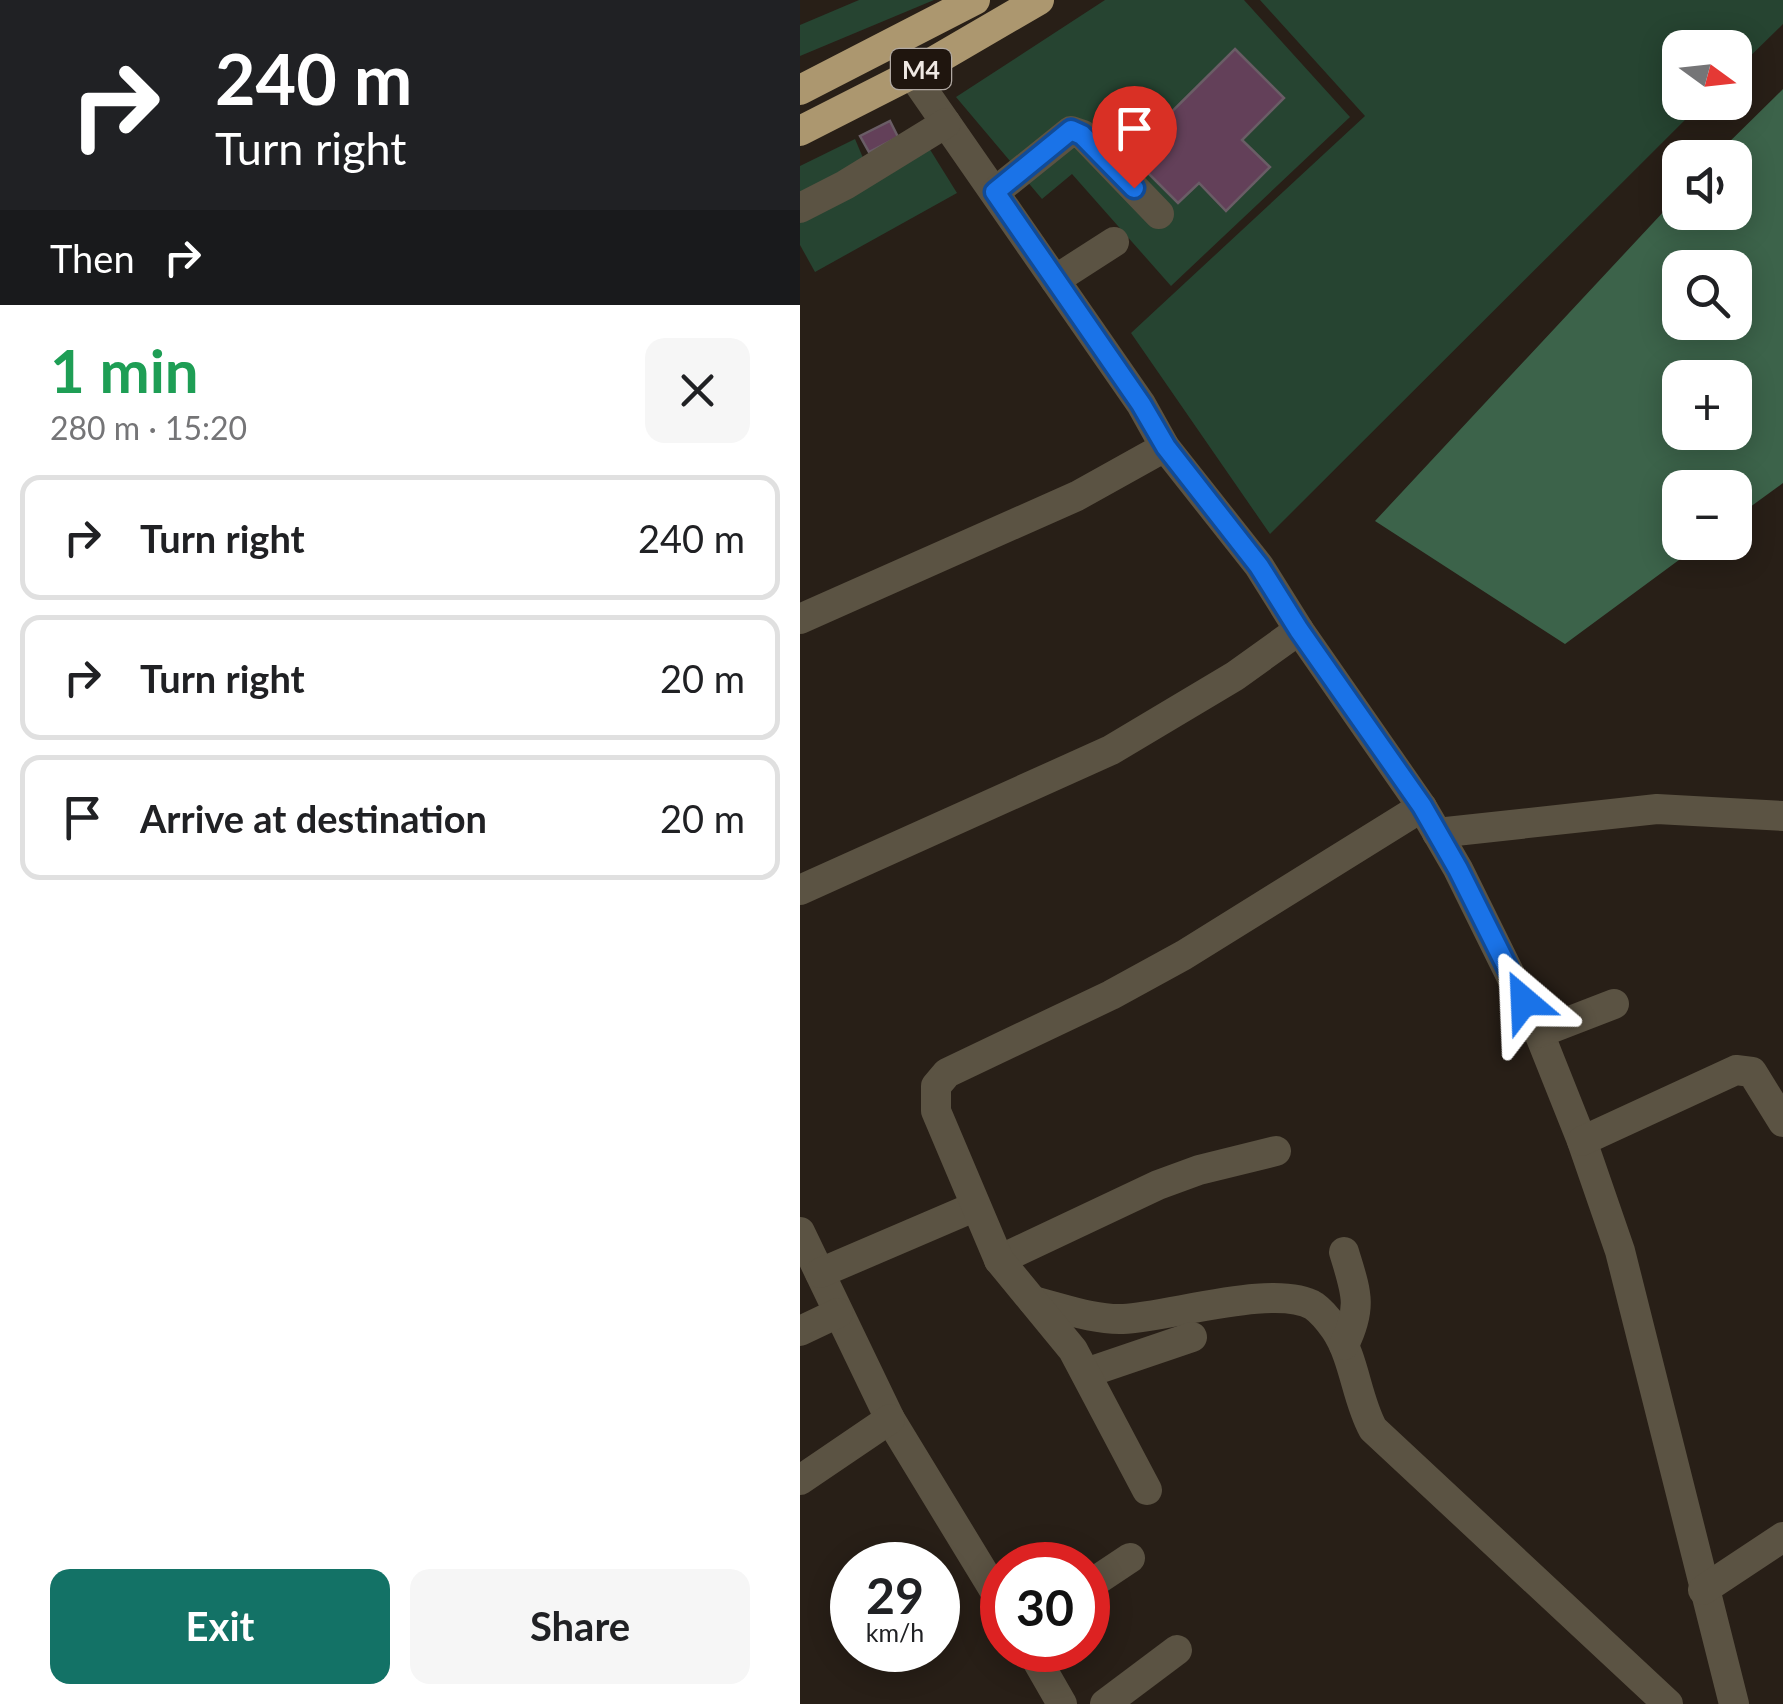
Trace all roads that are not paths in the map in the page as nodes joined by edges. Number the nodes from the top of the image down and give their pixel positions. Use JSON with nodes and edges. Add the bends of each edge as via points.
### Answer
{"nodes":[{"id":1,"x":975,"y":0,"type":"edge"},
{"id":2,"x":1039,"y":0,"type":"edge"},
{"id":3,"x":912,"y":74,"type":"junction"},
{"id":4,"x":800,"y":90,"type":"edge"},
{"id":5,"x":946,"y":123,"type":"junction"},
{"id":6,"x":800,"y":130,"type":"edge"},
{"id":7,"x":995,"y":192,"type":"junction"},
{"id":8,"x":800,"y":208,"type":"edge"},
{"id":9,"x":1159,"y":214,"type":"dead end"},
{"id":10,"x":1114,"y":242,"type":"dead end"},
{"id":11,"x":1055,"y":280,"type":"junction"},
{"id":12,"x":1166,"y":447,"type":"junction"},
{"id":13,"x":800,"y":619,"type":"edge"},
{"id":14,"x":1299,"y":630,"type":"junction"},
{"id":15,"x":1783,"y":816,"type":"edge"},
{"id":16,"x":1430,"y":820,"type":"junction"},
{"id":17,"x":800,"y":890,"type":"edge"},
{"id":18,"x":1614,"y":1004,"type":"dead end"},
{"id":19,"x":1539,"y":1034,"type":"junction"},
{"id":20,"x":1783,"y":1122,"type":"edge"},
{"id":21,"x":1582,"y":1141,"type":"junction"},
{"id":22,"x":1276,"y":1151,"type":"dead end"},
{"id":23,"x":974,"y":1207,"type":"junction"},
{"id":24,"x":800,"y":1232,"type":"edge"},
{"id":25,"x":1344,"y":1252,"type":"dead end"},
{"id":26,"x":999,"y":1260,"type":"junction"},
{"id":27,"x":820,"y":1272,"type":"junction"},
{"id":28,"x":1033,"y":1301,"type":"junction"},
{"id":29,"x":838,"y":1313,"type":"junction"},
{"id":30,"x":800,"y":1332,"type":"edge"},
{"id":31,"x":1192,"y":1337,"type":"dead end"},
{"id":32,"x":1344,"y":1345,"type":"junction"},
{"id":33,"x":1086,"y":1373,"type":"junction"},
{"id":34,"x":890,"y":1419,"type":"junction"},
{"id":35,"x":800,"y":1480,"type":"edge"},
{"id":36,"x":1147,"y":1490,"type":"dead end"},
{"id":37,"x":1783,"y":1537,"type":"edge"},
{"id":38,"x":1130,"y":1558,"type":"dead end"},
{"id":39,"x":980,"y":1567,"type":"edge"},
{"id":40,"x":1110,"y":1571,"type":"edge"},
{"id":41,"x":1703,"y":1590,"type":"junction"},
{"id":42,"x":1177,"y":1650,"type":"dead end"},
{"id":43,"x":1044,"y":1672,"type":"edge"},
{"id":44,"x":1062,"y":1704,"type":"edge"},
{"id":45,"x":1104,"y":1704,"type":"edge"},
{"id":46,"x":1668,"y":1704,"type":"edge"},
{"id":47,"x":1734,"y":1704,"type":"edge"}],
"edges":[{"from":1,"to":4,"type":"highway","number":"M4"},
{"from":2,"to":3,"type":"highway","number":"M4"},
{"from":3,"to":5,"type":"street"},
{"from":3,"to":6,"type":"highway","number":"M4"},
{"from":5,"to":7,"type":"street"},
{"from":5,"to":8,"type":"street"},
{"from":7,"to":9,"type":"street","via":[[1071,130]]},
{"from":7,"to":11,"type":"street"},
{"from":10,"to":11,"type":"street"},
{"from":11,"to":12,"type":"street"},
{"from":12,"to":13,"type":"street","via":[[1077,496]]},
{"from":12,"to":14,"type":"street","via":[[1259,566]]},
{"from":14,"to":16,"type":"street"},
{"from":14,"to":17,"type":"street","via":[[1111,750]]},
{"from":15,"to":16,"type":"street","via":[[1657,809]]},
{"from":16,"to":19,"type":"street"},
{"from":16,"to":23,"type":"street","via":[[1111,996],[947,1074],[936,1086],[936,1111]]},
{"from":18,"to":19,"type":"street"},
{"from":19,"to":21,"type":"street"},
{"from":20,"to":21,"type":"street","via":[[1752,1072],[1736,1070]]},
{"from":21,"to":41,"type":"street","via":[[1649,1358]]},
{"from":22,"to":26,"type":"street","via":[[1158,1184]]},
{"from":23,"to":26,"type":"street"},
{"from":23,"to":27,"type":"street"},
{"from":24,"to":27,"type":"street"},
{"from":25,"to":32,"type":"street","via":[[1358,1311]]},
{"from":26,"to":28,"type":"street"},
{"from":27,"to":29,"type":"street"},
{"from":28,"to":32,"type":"street","via":[[1123,1319],[1263,1298],[1312,1305]]},
{"from":28,"to":33,"type":"street"},
{"from":29,"to":30,"type":"street"},
{"from":29,"to":34,"type":"street"},
{"from":31,"to":33,"type":"street"},
{"from":32,"to":46,"type":"street","via":[[1373,1429]]},
{"from":33,"to":36,"type":"street"},
{"from":34,"to":35,"type":"street"},
{"from":34,"to":39,"type":"street"},
{"from":37,"to":41,"type":"street"},
{"from":38,"to":40,"type":"street"},
{"from":41,"to":47,"type":"street"},
{"from":42,"to":45,"type":"street"},
{"from":43,"to":44,"type":"street"}]}
